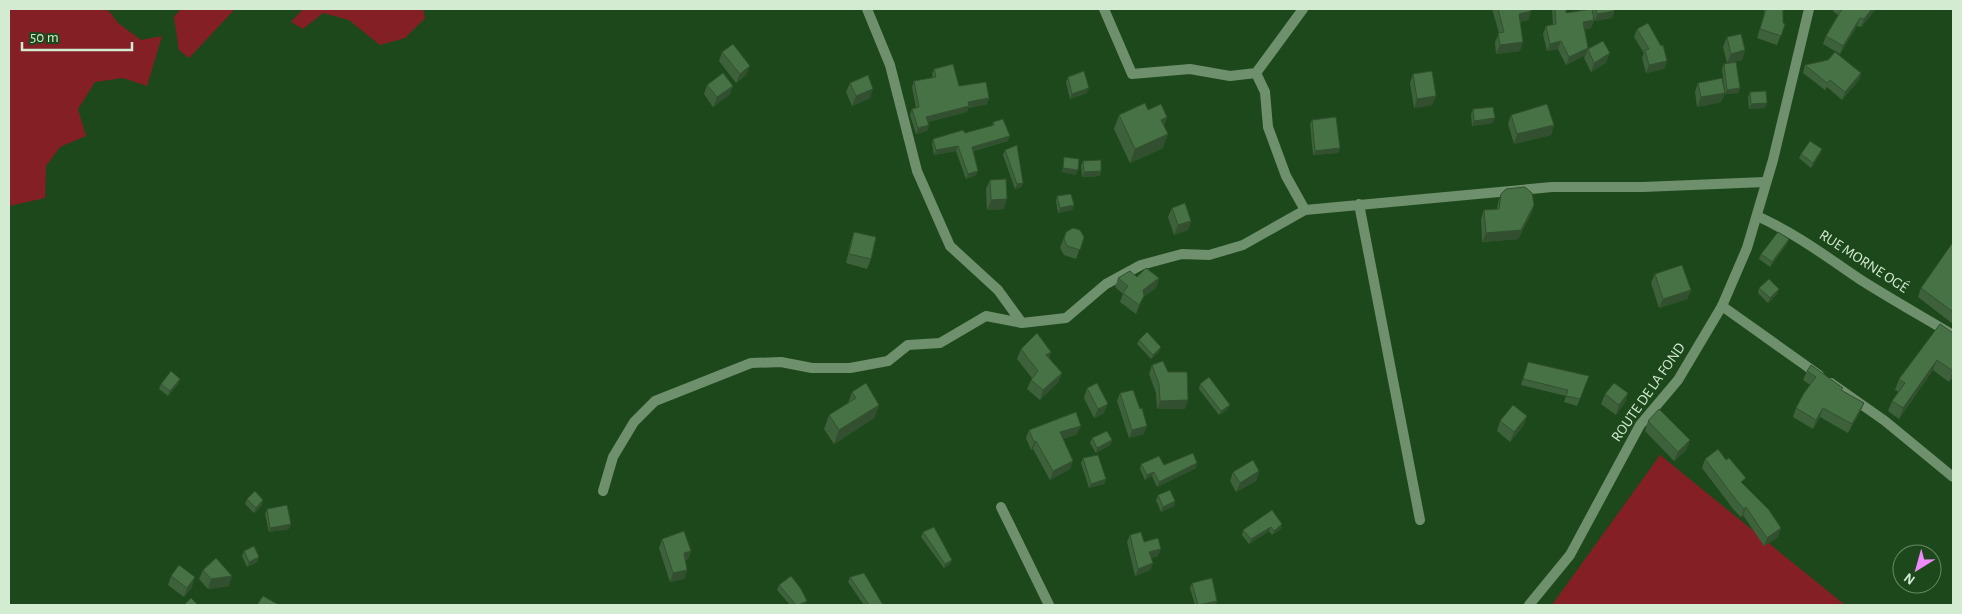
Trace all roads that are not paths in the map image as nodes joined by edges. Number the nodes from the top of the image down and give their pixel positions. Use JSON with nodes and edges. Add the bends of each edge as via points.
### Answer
{"nodes":[{"id":1,"x":867,"y":9,"type":"edge"},
{"id":2,"x":1104,"y":9,"type":"edge"},
{"id":3,"x":1303,"y":9,"type":"edge"},
{"id":4,"x":1809,"y":9,"type":"edge"},
{"id":5,"x":1256,"y":73,"type":"junction"},
{"id":6,"x":1765,"y":182,"type":"junction"},
{"id":7,"x":1359,"y":204,"type":"junction"},
{"id":8,"x":1305,"y":210,"type":"junction"},
{"id":9,"x":1757,"y":216,"type":"junction"},
{"id":10,"x":1722,"y":306,"type":"junction"},
{"id":11,"x":1022,"y":323,"type":"junction"},
{"id":12,"x":1953,"y":335,"type":"edge"},
{"id":13,"x":1953,"y":477,"type":"edge"},
{"id":14,"x":603,"y":491,"type":"dead end"},
{"id":15,"x":1001,"y":507,"type":"dead end"},
{"id":16,"x":1420,"y":520,"type":"dead end"},
{"id":17,"x":1048,"y":605,"type":"edge"},
{"id":18,"x":1529,"y":605,"type":"edge"}],
"edges":[{"from":1,"to":11,"type":"street","via":[[890,65],[917,171],[950,246],[998,290]]},
{"from":2,"to":5,"type":"street","via":[[1132,74],[1190,69],[1230,76]]},
{"from":3,"to":5,"type":"street"},
{"from":4,"to":6,"type":"street","name":"ROUTE DE LA FOND","via":[[1774,160]]},
{"from":5,"to":8,"type":"street","via":[[1265,92],[1268,127],[1286,176]]},
{"from":6,"to":7,"type":"street","via":[[1552,187]]},
{"from":6,"to":9,"type":"street","name":"ROUTE DE LA FOND"},
{"from":7,"to":8,"type":"street"},
{"from":7,"to":16,"type":"street"},
{"from":8,"to":11,"type":"street","via":[[1243,245],[1209,255],[1182,254],[1141,265],[1106,284],[1066,318]]},
{"from":9,"to":10,"type":"street","name":"ROUTE DE LA FOND"},
{"from":9,"to":12,"type":"street","name":"RUE MORNE OGÉ","via":[[1793,234],[1861,280]]},
{"from":10,"to":13,"type":"street","via":[[1885,421]]},
{"from":10,"to":18,"type":"street","name":"ROUTE DE LA FOND","via":[[1678,380],[1640,424],[1570,555]]},
{"from":11,"to":14,"type":"street","via":[[986,316],[940,343],[908,345],[888,361],[850,368],[812,368],[781,362],[751,363],[655,401],[634,422],[613,457]]},
{"from":15,"to":17,"type":"street"}]}
